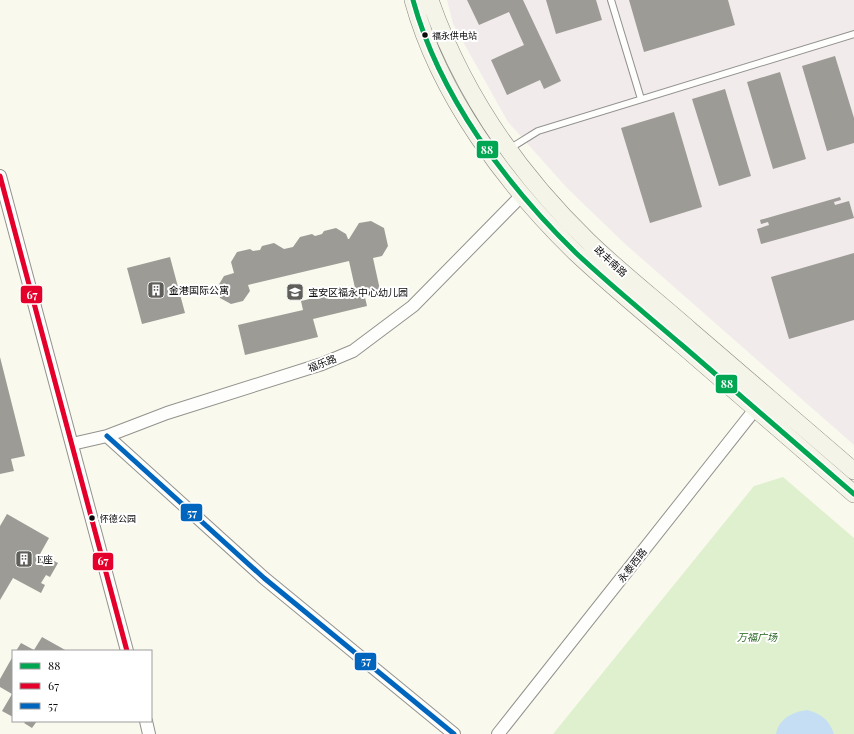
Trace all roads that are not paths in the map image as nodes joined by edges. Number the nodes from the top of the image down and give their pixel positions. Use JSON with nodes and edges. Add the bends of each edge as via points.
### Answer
{"nodes":[{"id":1,"x":413,"y":0,"type":"edge"},
{"id":2,"x":430,"y":0,"type":"edge"},
{"id":3,"x":611,"y":0,"type":"edge"},
{"id":4,"x":854,"y":34,"type":"edge"},
{"id":5,"x":641,"y":99,"type":"junction"},
{"id":6,"x":508,"y":150,"type":"junction"},
{"id":7,"x":0,"y":176,"type":"edge"},
{"id":8,"x":522,"y":194,"type":"junction"},
{"id":9,"x":766,"y":395,"type":"junction"},
{"id":10,"x":755,"y":409,"type":"junction"},
{"id":11,"x":107,"y":436,"type":"junction"},
{"id":12,"x":72,"y":444,"type":"junction"},
{"id":13,"x":854,"y":471,"type":"edge"},
{"id":14,"x":854,"y":494,"type":"edge"},
{"id":15,"x":127,"y":650,"type":"edge"},
{"id":16,"x":146,"y":722,"type":"edge"},
{"id":17,"x":149,"y":734,"type":"edge"},
{"id":18,"x":454,"y":734,"type":"edge"},
{"id":19,"x":498,"y":734,"type":"edge"}],
"edges":[{"from":1,"to":8,"type":"main road","name":"政丰南路","via":[[430,51],[449,88],[494,158]]},
{"from":2,"to":6,"type":"main road","name":"政丰南路","via":[[440,30],[459,71]]},
{"from":3,"to":5,"type":"lane"},
{"from":4,"to":5,"type":"lane"},
{"from":5,"to":6,"type":"lane","via":[[538,131]]},
{"from":6,"to":9,"type":"main road","name":"政丰南路","via":[[561,213],[588,240]]},
{"from":7,"to":12,"type":"street"},
{"from":8,"to":10,"type":"main road","name":"政丰南路","via":[[548,224],[604,279]]},
{"from":8,"to":11,"type":"street","name":"福乐路","via":[[413,306],[353,351],[322,364],[167,413]]},
{"from":9,"to":10,"type":"street","name":"永泰西路"},
{"from":9,"to":13,"type":"main road","name":"政丰南路"},
{"from":10,"to":14,"type":"main road","name":"政丰南路"},
{"from":10,"to":19,"type":"street","name":"永泰西路"},
{"from":11,"to":12,"type":"street","name":"福乐路"},
{"from":11,"to":18,"type":"street","via":[[264,578]]},
{"from":12,"to":15,"type":"street"},
{"from":16,"to":17,"type":"street"}]}
